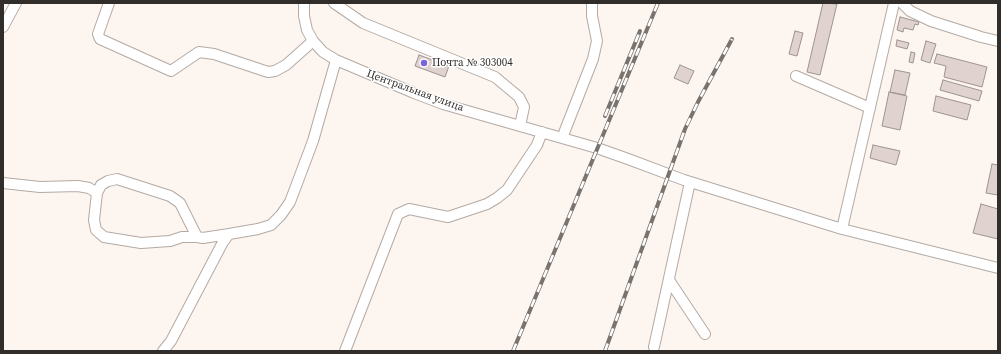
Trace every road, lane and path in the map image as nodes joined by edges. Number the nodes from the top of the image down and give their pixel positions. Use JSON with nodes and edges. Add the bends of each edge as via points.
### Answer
{"nodes":[{"id":1,"x":16,"y":3,"type":"edge"},
{"id":2,"x":109,"y":3,"type":"edge"},
{"id":3,"x":304,"y":3,"type":"edge"},
{"id":4,"x":334,"y":3,"type":"edge"},
{"id":5,"x":592,"y":3,"type":"edge"},
{"id":6,"x":894,"y":3,"type":"edge"},
{"id":7,"x":902,"y":3,"type":"edge"},
{"id":8,"x":3,"y":27,"type":"edge"},
{"id":9,"x":313,"y":41,"type":"junction"},
{"id":10,"x":998,"y":41,"type":"edge"},
{"id":11,"x":336,"y":60,"type":"junction"},
{"id":12,"x":796,"y":76,"type":"dead end"},
{"id":13,"x":870,"y":108,"type":"junction"},
{"id":14,"x":520,"y":126,"type":"junction"},
{"id":15,"x":542,"y":132,"type":"junction"},
{"id":16,"x":562,"y":138,"type":"junction"},
{"id":17,"x":690,"y":182,"type":"junction"},
{"id":18,"x":3,"y":183,"type":"edge"},
{"id":19,"x":97,"y":193,"type":"junction"},
{"id":20,"x":842,"y":228,"type":"junction"},
{"id":21,"x":229,"y":234,"type":"junction"},
{"id":22,"x":197,"y":236,"type":"junction"},
{"id":23,"x":998,"y":268,"type":"edge"},
{"id":24,"x":669,"y":280,"type":"junction"},
{"id":25,"x":705,"y":334,"type":"dead end"},
{"id":26,"x":654,"y":347,"type":"dead end"},
{"id":27,"x":163,"y":351,"type":"edge"},
{"id":28,"x":345,"y":351,"type":"edge"}],
"edges":[{"from":1,"to":8,"type":"street"},
{"from":2,"to":9,"type":"street","via":[[98,34],[100,39],[171,71],[199,52],[214,54],[268,72],[274,71],[286,65]]},
{"from":3,"to":9,"type":"street","name":"Центральная улица","via":[[307,30]]},
{"from":4,"to":14,"type":"street","via":[[363,23],[495,77],[519,97],[524,107]]},
{"from":5,"to":16,"type":"street","via":[[597,41],[593,59]]},
{"from":6,"to":13,"type":"street"},
{"from":7,"to":10,"type":"street","via":[[910,11],[931,21]]},
{"from":9,"to":11,"type":"street","name":"Центральная улица","via":[[323,52]]},
{"from":11,"to":14,"type":"street","name":"Центральная улица","via":[[443,104]]},
{"from":11,"to":21,"type":"street","via":[[314,141],[290,202],[271,225]]},
{"from":12,"to":13,"type":"street"},
{"from":13,"to":20,"type":"street"},
{"from":14,"to":15,"type":"street","name":"Центральная улица"},
{"from":15,"to":16,"type":"street","name":"Центральная улица"},
{"from":15,"to":28,"type":"street","via":[[537,145],[507,190],[487,204],[448,217],[409,209],[398,214]]},
{"from":16,"to":17,"type":"street","name":"Центральная улица","via":[[628,158]]},
{"from":17,"to":20,"type":"street","name":"Центральная улица"},
{"from":17,"to":24,"type":"street"},
{"from":18,"to":19,"type":"street","via":[[78,186]]},
{"from":19,"to":22,"type":"street","via":[[101,185],[118,179],[170,196],[180,203]]},
{"from":19,"to":22,"type":"street","via":[[94,220],[96,230],[104,237],[141,243]]},
{"from":20,"to":23,"type":"street","name":"Центральная улица"},
{"from":21,"to":22,"type":"street","via":[[203,238]]},
{"from":21,"to":27,"type":"street","via":[[171,341]]},
{"from":24,"to":25,"type":"street"},
{"from":24,"to":26,"type":"street"}]}
